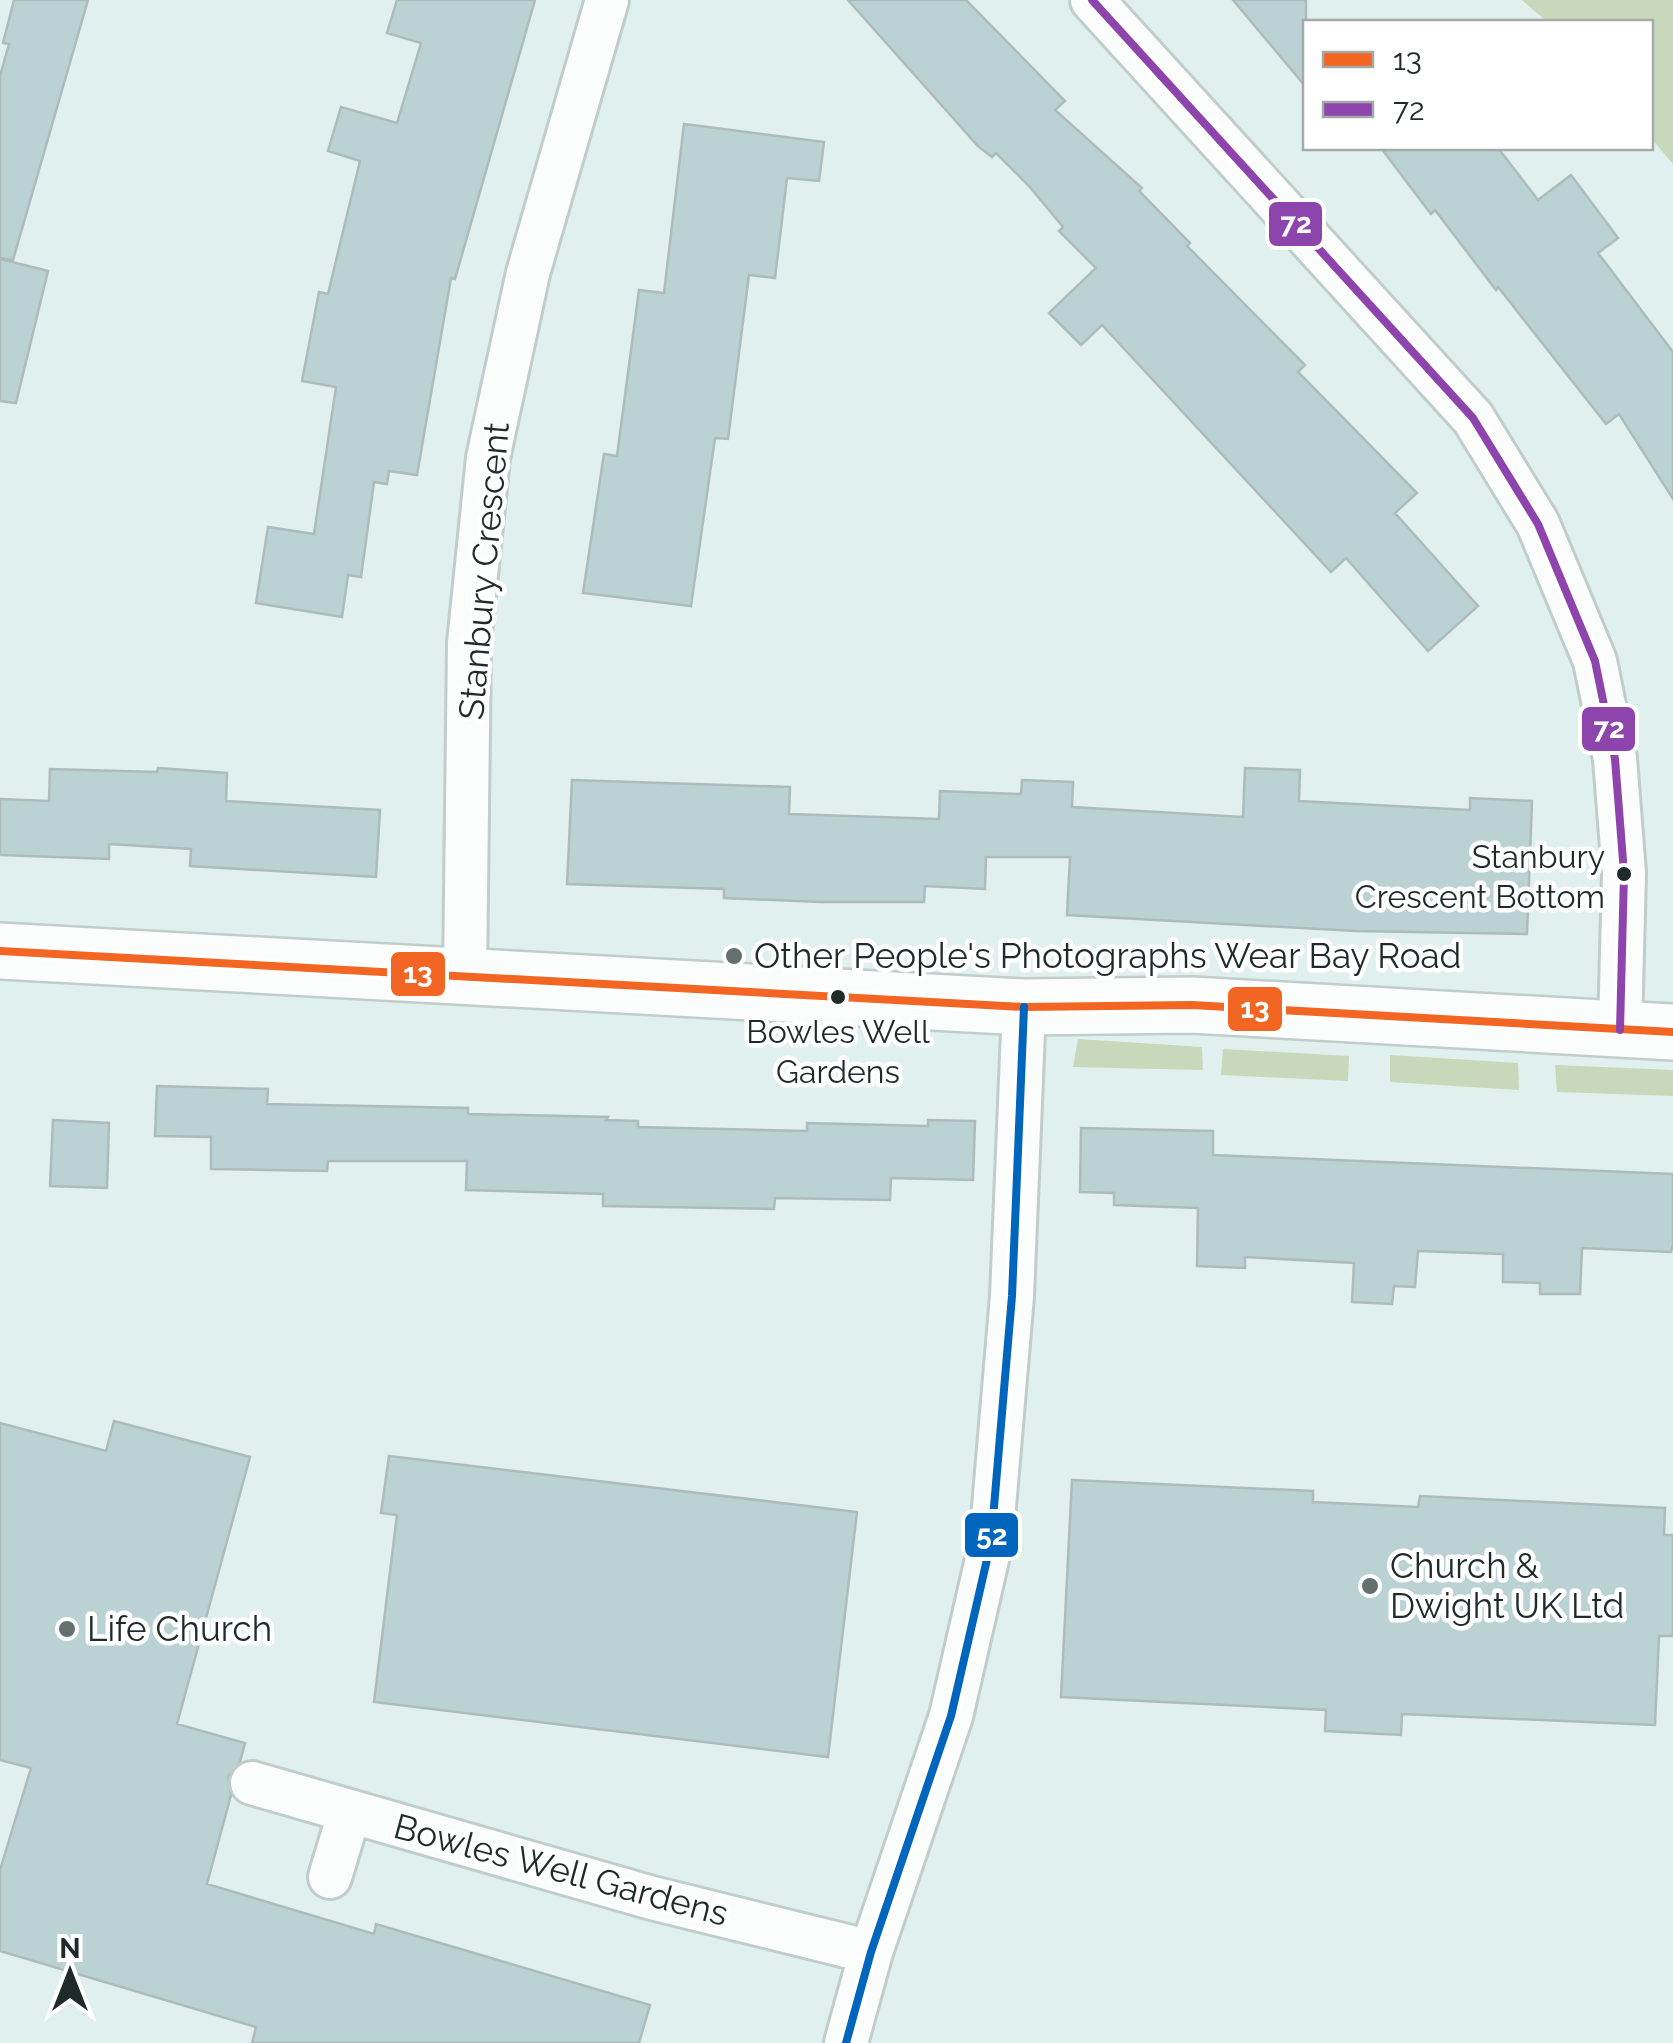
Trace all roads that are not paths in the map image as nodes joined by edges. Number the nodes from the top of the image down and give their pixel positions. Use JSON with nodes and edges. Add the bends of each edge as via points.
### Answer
{"nodes":[{"id":1,"x":606,"y":0,"type":"edge"},
{"id":2,"x":1092,"y":0,"type":"edge"},
{"id":3,"x":0,"y":951,"type":"edge"},
{"id":4,"x":465,"y":976,"type":"junction"},
{"id":5,"x":1024,"y":1007,"type":"junction"},
{"id":6,"x":1647,"y":1031,"type":"edge"},
{"id":7,"x":252,"y":1783,"type":"dead end"},
{"id":8,"x":350,"y":1811,"type":"junction"},
{"id":9,"x":330,"y":1877,"type":"dead end"},
{"id":10,"x":871,"y":1952,"type":"junction"},
{"id":11,"x":846,"y":2043,"type":"edge"}],
"edges":[{"from":1,"to":4,"type":"street","name":"Stanbury Crescent","via":[[528,272],[488,458],[469,643]]},
{"from":2,"to":6,"type":"street","via":[[1473,418],[1538,524],[1596,662],[1615,759]]},
{"from":3,"to":4,"type":"street"},
{"from":4,"to":5,"type":"street"},
{"from":5,"to":6,"type":"street","via":[[1192,1005]]},
{"from":5,"to":10,"type":"street","via":[[1012,1296],[990,1542],[951,1716]]},
{"from":7,"to":8,"type":"street","name":"Bowles Well Gardens"},
{"from":8,"to":9,"type":"street"},
{"from":8,"to":10,"type":"street","name":"Bowles Well Gardens","via":[[652,1898]]},
{"from":10,"to":11,"type":"street"}]}
